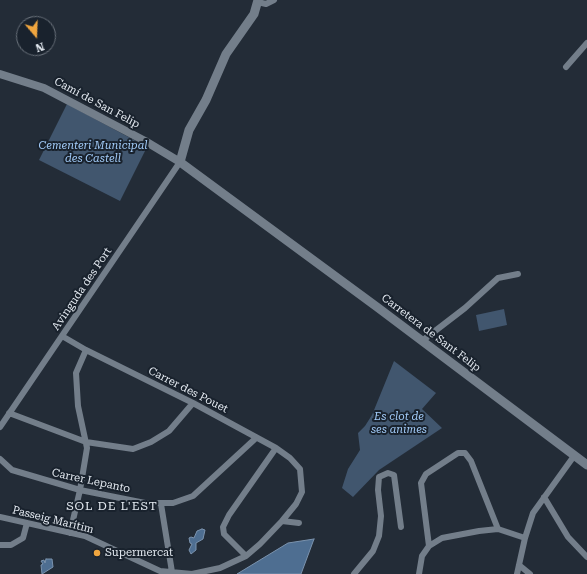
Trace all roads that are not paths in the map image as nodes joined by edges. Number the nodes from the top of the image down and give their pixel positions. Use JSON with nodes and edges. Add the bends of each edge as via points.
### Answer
{"nodes":[{"id":1,"x":274,"y":0,"type":"edge"},
{"id":2,"x":258,"y":1,"type":"edge"},
{"id":3,"x":587,"y":43,"type":"edge"},
{"id":4,"x":566,"y":67,"type":"dead end"},
{"id":5,"x":0,"y":74,"type":"edge"},
{"id":6,"x":180,"y":162,"type":"junction"},
{"id":7,"x":518,"y":274,"type":"dead end"},
{"id":8,"x":62,"y":336,"type":"junction"},
{"id":9,"x":422,"y":341,"type":"junction"},
{"id":10,"x":86,"y":350,"type":"junction"},
{"id":11,"x":192,"y":403,"type":"junction"},
{"id":12,"x":9,"y":413,"type":"junction"},
{"id":13,"x":0,"y":427,"type":"edge"},
{"id":14,"x":256,"y":438,"type":"junction"},
{"id":15,"x":86,"y":442,"type":"junction"},
{"id":16,"x":276,"y":448,"type":"junction"},
{"id":17,"x":574,"y":456,"type":"junction"},
{"id":18,"x":0,"y":459,"type":"edge"},
{"id":19,"x":587,"y":465,"type":"edge"},
{"id":20,"x":300,"y":469,"type":"joint"},
{"id":21,"x":80,"y":490,"type":"junction"},
{"id":22,"x":544,"y":497,"type":"junction"},
{"id":23,"x":161,"y":504,"type":"junction"},
{"id":24,"x":0,"y":517,"type":"edge"},
{"id":25,"x":282,"y":521,"type":"junction"},
{"id":26,"x":27,"y":523,"type":"junction"},
{"id":27,"x":299,"y":523,"type":"dead end"},
{"id":28,"x":401,"y":527,"type":"dead end"},
{"id":29,"x":498,"y":529,"type":"junction"},
{"id":30,"x":70,"y":533,"type":"junction"},
{"id":31,"x":525,"y":538,"type":"junction"},
{"id":32,"x":0,"y":544,"type":"edge"},
{"id":33,"x":429,"y":546,"type":"junction"},
{"id":34,"x":246,"y":556,"type":"junction"},
{"id":35,"x":587,"y":557,"type":"edge"},
{"id":36,"x":520,"y":564,"type":"junction"},
{"id":37,"x":172,"y":572,"type":"junction"},
{"id":38,"x":354,"y":574,"type":"edge"},
{"id":39,"x":419,"y":574,"type":"edge"},
{"id":40,"x":517,"y":574,"type":"edge"},
{"id":41,"x":530,"y":574,"type":"edge"}],
"edges":[{"from":1,"to":2,"type":"street","via":[[266,4]]},
{"from":2,"to":6,"type":"main road","via":[[254,14],[226,54],[206,100],[189,130]]},
{"from":3,"to":4,"type":"street"},
{"from":5,"to":6,"type":"street","name":"Camí de San Felip","via":[[44,88]]},
{"from":6,"to":8,"type":"street","name":"Avinguda des Port"},
{"from":6,"to":9,"type":"main road","name":"Carretera de Sant Felip"},
{"from":7,"to":9,"type":"street","via":[[498,278],[465,308]]},
{"from":8,"to":10,"type":"street","name":"Carrer des Pouet"},
{"from":8,"to":12,"type":"street","name":"Avinguda des Port"},
{"from":9,"to":17,"type":"main road","name":"Carretera de Sant Felip"},
{"from":10,"to":11,"type":"street","name":"Carrer des Pouet"},
{"from":10,"to":15,"type":"street","via":[[76,373],[78,406]]},
{"from":11,"to":14,"type":"street","name":"Carrer des Pouet"},
{"from":11,"to":15,"type":"street","via":[[168,431],[151,442],[133,449]]},
{"from":12,"to":13,"type":"street","name":"Avinguda des Port"},
{"from":12,"to":15,"type":"street"},
{"from":14,"to":16,"type":"street","name":"Carrer des Pouet"},
{"from":14,"to":23,"type":"street","name":"Carrer Lepanto","via":[[193,496]]},
{"from":15,"to":21,"type":"street"},
{"from":16,"to":20,"type":"street","name":"Carrer des Pouet"},
{"from":16,"to":34,"type":"street","via":[[223,527],[224,534]]},
{"from":17,"to":19,"type":"main road","name":"Carretera de Sant Felip"},
{"from":17,"to":22,"type":"street"},
{"from":18,"to":21,"type":"street","name":"Carrer Lepanto","via":[[12,470]]},
{"from":20,"to":25,"type":"street","name":"Passeig Marítim","via":[[302,492]]},
{"from":21,"to":23,"type":"street","name":"Carrer Lepanto"},
{"from":21,"to":30,"type":"street"},
{"from":22,"to":31,"type":"street","via":[[533,513]]},
{"from":22,"to":35,"type":"street","via":[[568,537]]},
{"from":23,"to":37,"type":"street"},
{"from":24,"to":26,"type":"street","name":"Passeig Marítim"},
{"from":25,"to":27,"type":"street"},
{"from":25,"to":34,"type":"street","name":"Passeig Marítim"},
{"from":26,"to":30,"type":"street","name":"Passeig Marítim"},
{"from":26,"to":32,"type":"street","via":[[23,538],[11,545]]},
{"from":28,"to":38,"type":"street","via":[[394,475],[388,473],[379,477],[379,536],[373,551]]},
{"from":29,"to":31,"type":"street"},
{"from":29,"to":33,"type":"street","via":[[442,538]]},
{"from":29,"to":33,"type":"street","via":[[471,461],[465,453],[458,453],[426,474],[421,483]]},
{"from":30,"to":37,"type":"street","name":"Passeig Marítim","via":[[85,536],[160,571]]},
{"from":31,"to":36,"type":"street"},
{"from":33,"to":39,"type":"street","via":[[422,556]]},
{"from":34,"to":37,"type":"street","name":"Passeig Marítim","via":[[220,568],[192,574]]},
{"from":36,"to":40,"type":"street"},
{"from":36,"to":41,"type":"street"}]}
